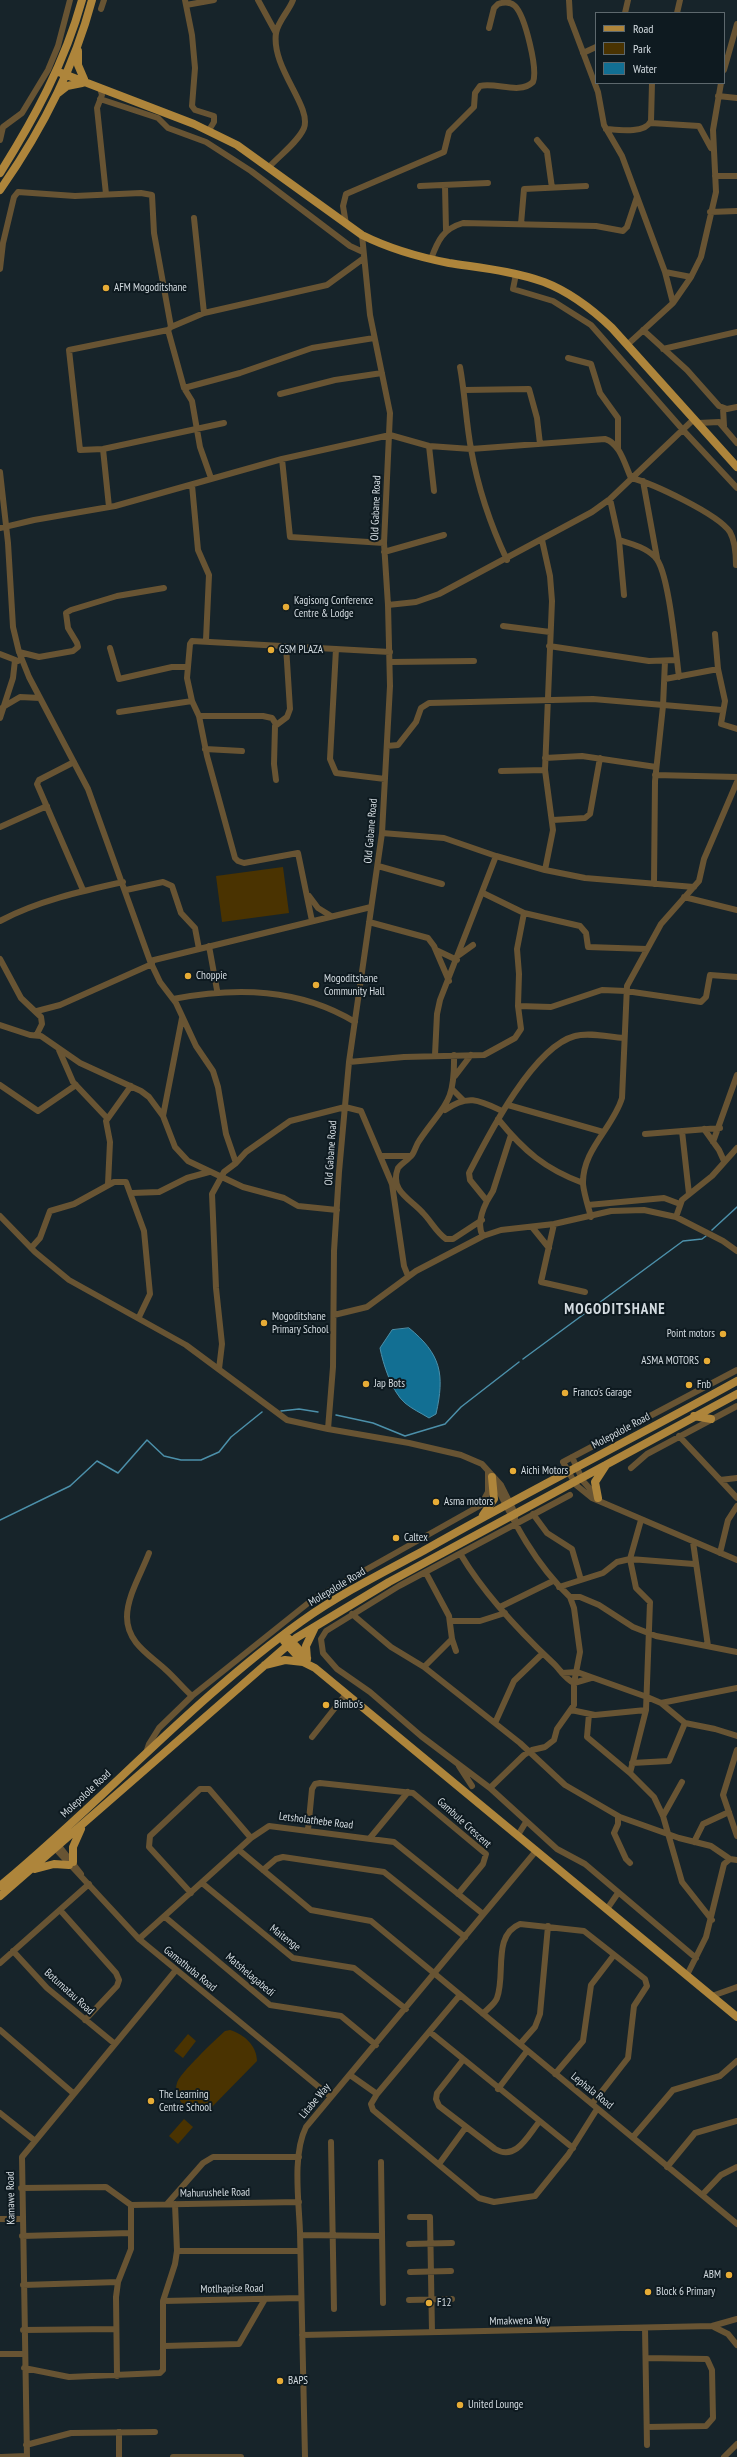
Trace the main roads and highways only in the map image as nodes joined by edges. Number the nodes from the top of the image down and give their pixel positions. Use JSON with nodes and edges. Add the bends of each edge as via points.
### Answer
{"nodes":[{"id":1,"x":82,"y":0,"type":"edge"},
{"id":2,"x":92,"y":0,"type":"edge"},
{"id":3,"x":79,"y":41,"type":"junction"},
{"id":4,"x":57,"y":68,"type":"junction"},
{"id":5,"x":66,"y":73,"type":"junction"},
{"id":6,"x":86,"y":82,"type":"junction"},
{"id":7,"x":55,"y":96,"type":"junction"},
{"id":8,"x":0,"y":173,"type":"edge"},
{"id":9,"x":0,"y":190,"type":"edge"},
{"id":10,"x":737,"y":467,"type":"edge"},
{"id":11,"x":735,"y":1384,"type":"edge"},
{"id":12,"x":737,"y":1394,"type":"edge"},
{"id":13,"x":694,"y":1416,"type":"junction"},
{"id":14,"x":711,"y":1419,"type":"road end"},
{"id":15,"x":608,"y":1463,"type":"junction"},
{"id":16,"x":490,"y":1473,"type":"road end"},
{"id":17,"x":598,"y":1498,"type":"road end"},
{"id":18,"x":481,"y":1518,"type":"junction"},
{"id":19,"x":389,"y":1582,"type":"junction"},
{"id":20,"x":399,"y":1586,"type":"road end"},
{"id":21,"x":316,"y":1625,"type":"junction"},
{"id":22,"x":283,"y":1635,"type":"junction"},
{"id":23,"x":289,"y":1643,"type":"junction"},
{"id":24,"x":305,"y":1660,"type":"junction"},
{"id":25,"x":261,"y":1667,"type":"junction"},
{"id":26,"x":82,"y":1827,"type":"junction"},
{"id":27,"x":32,"y":1870,"type":"junction"},
{"id":28,"x":0,"y":1886,"type":"edge"},
{"id":29,"x":0,"y":1896,"type":"edge"},
{"id":30,"x":737,"y":2017,"type":"edge"}],
"edges":[{"from":1,"to":4,"type":"main road"},
{"from":2,"to":3,"type":"main road"},
{"from":3,"to":5,"type":"main road"},
{"from":3,"to":6,"type":"main road","via":[[78,65]]},
{"from":4,"to":5,"type":"main road"},
{"from":4,"to":8,"type":"main road","via":[[40,106]]},
{"from":5,"to":6,"type":"main road"},
{"from":5,"to":7,"type":"main road"},
{"from":6,"to":7,"type":"main road","via":[[67,86]]},
{"from":6,"to":10,"type":"main road","via":[[208,130],[242,148],[362,235],[391,248],[431,259],[516,274],[545,283],[579,301],[604,321],[627,345]]},
{"from":7,"to":9,"type":"main road","via":[[25,154]]},
{"from":11,"to":18,"type":"main road","name":"Molepolole Road"},
{"from":12,"to":13,"type":"main road","name":"Molepolole Road"},
{"from":13,"to":14,"type":"main road"},
{"from":13,"to":15,"type":"main road","name":"Molepolole Road"},
{"from":15,"to":17,"type":"main road","via":[[595,1482]]},
{"from":15,"to":19,"type":"main road","name":"Molepolole Road","via":[[577,1479],[514,1519]]},
{"from":16,"to":18,"type":"main road","via":[[494,1499]]},
{"from":18,"to":22,"type":"main road","name":"Molepolole Road","via":[[346,1593]]},
{"from":19,"to":20,"type":"main road"},
{"from":19,"to":21,"type":"main road","name":"Molepolole Road"},
{"from":21,"to":23,"type":"main road","name":"Molepolole Road"},
{"from":21,"to":24,"type":"main road","via":[[306,1646]]},
{"from":22,"to":23,"type":"main road"},
{"from":22,"to":28,"type":"main road","name":"Molepolole Road","via":[[146,1753]]},
{"from":23,"to":24,"type":"main road"},
{"from":23,"to":25,"type":"main road","name":"Molepolole Road"},
{"from":24,"to":25,"type":"main road","via":[[285,1660]]},
{"from":24,"to":30,"type":"main road"},
{"from":25,"to":26,"type":"main road","name":"Molepolole Road"},
{"from":26,"to":27,"type":"main road","name":"Molepolole Road"},
{"from":26,"to":27,"type":"main road","via":[[73,1847],[71,1863],[54,1864]]},
{"from":27,"to":29,"type":"main road","name":"Molepolole Road"}]}
